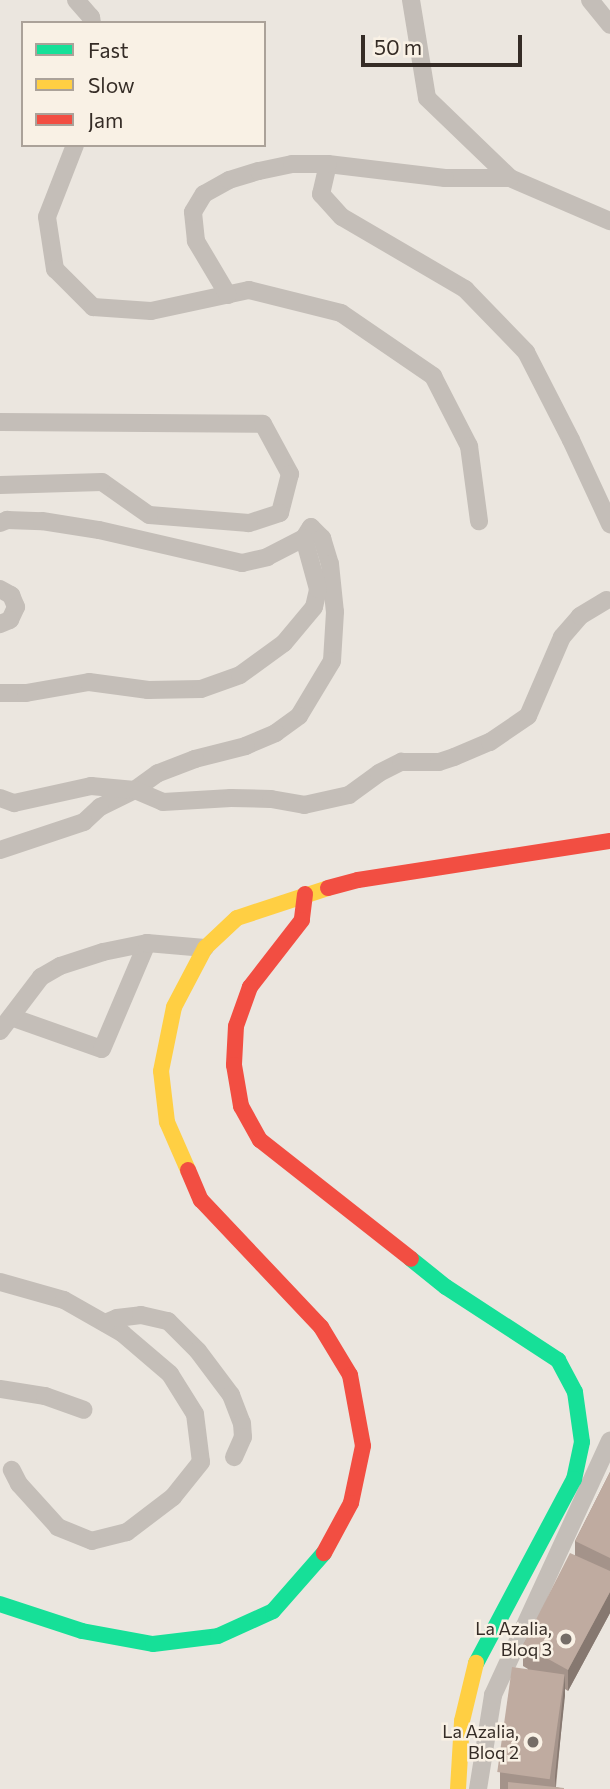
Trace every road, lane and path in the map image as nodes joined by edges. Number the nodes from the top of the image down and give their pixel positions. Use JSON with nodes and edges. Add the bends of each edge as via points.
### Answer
{"nodes":[{"id":1,"x":76,"y":0,"type":"edge"},
{"id":2,"x":411,"y":0,"type":"edge"},
{"id":3,"x":590,"y":0,"type":"edge"},
{"id":4,"x":92,"y":21,"type":"edge"},
{"id":5,"x":610,"y":25,"type":"edge"},
{"id":6,"x":74,"y":147,"type":"edge"},
{"id":7,"x":328,"y":164,"type":"junction"},
{"id":8,"x":510,"y":178,"type":"junction"},
{"id":9,"x":610,"y":221,"type":"edge"},
{"id":10,"x":228,"y":295,"type":"junction"},
{"id":11,"x":0,"y":422,"type":"edge"},
{"id":12,"x":0,"y":485,"type":"edge"},
{"id":13,"x":479,"y":521,"type":"dead end"},
{"id":14,"x":0,"y":523,"type":"edge"},
{"id":15,"x":610,"y":524,"type":"edge"},
{"id":16,"x":304,"y":538,"type":"junction"},
{"id":17,"x":0,"y":589,"type":"edge"},
{"id":18,"x":607,"y":600,"type":"dead end"},
{"id":19,"x":0,"y":624,"type":"edge"},
{"id":20,"x":0,"y":693,"type":"edge"},
{"id":21,"x":135,"y":790,"type":"junction"},
{"id":22,"x":0,"y":798,"type":"edge"},
{"id":23,"x":610,"y":841,"type":"edge"},
{"id":24,"x":0,"y":850,"type":"edge"},
{"id":25,"x":305,"y":894,"type":"junction"},
{"id":26,"x":147,"y":943,"type":"junction"},
{"id":27,"x":205,"y":948,"type":"junction"},
{"id":28,"x":6,"y":1024,"type":"edge"},
{"id":29,"x":0,"y":1282,"type":"edge"},
{"id":30,"x":105,"y":1323,"type":"junction"},
{"id":31,"x":0,"y":1389,"type":"edge"},
{"id":32,"x":84,"y":1410,"type":"dead end"},
{"id":33,"x":610,"y":1441,"type":"edge"},
{"id":34,"x":234,"y":1457,"type":"dead end"},
{"id":35,"x":12,"y":1470,"type":"dead end"},
{"id":36,"x":0,"y":1604,"type":"edge"},
{"id":37,"x":458,"y":1789,"type":"edge"},
{"id":38,"x":478,"y":1789,"type":"edge"}],
"edges":[{"from":1,"to":4,"type":"street"},
{"from":2,"to":8,"type":"street","via":[[427,98]]},
{"from":3,"to":5,"type":"street"},
{"from":6,"to":10,"type":"street","via":[[47,217],[55,269],[93,307],[151,311]]},
{"from":7,"to":8,"type":"street","via":[[445,178]]},
{"from":7,"to":10,"type":"street","via":[[292,164],[259,171],[204,194],[193,212],[196,241]]},
{"from":7,"to":15,"type":"street","via":[[321,194],[342,217],[465,289],[526,352]]},
{"from":8,"to":9,"type":"street"},
{"from":10,"to":13,"type":"street","via":[[249,290],[341,313],[433,376],[470,446]]},
{"from":11,"to":12,"type":"street","via":[[263,424],[290,474],[280,513],[249,523],[149,515],[102,482]]},
{"from":14,"to":16,"type":"street","via":[[42,521],[99,530],[242,562],[267,557]]},
{"from":16,"to":20,"type":"street","via":[[318,589],[314,607],[284,643],[240,675],[201,689],[148,690],[89,682]]},
{"from":16,"to":21,"type":"street","via":[[312,527],[322,538],[330,564],[334,641],[332,661],[299,716],[246,746],[158,773]]},
{"from":17,"to":19,"type":"street","via":[[11,595],[16,607],[10,620]]},
{"from":18,"to":21,"type":"street","via":[[580,616],[562,637],[528,716],[490,742],[454,757],[439,762],[401,762],[349,795],[304,805],[231,798],[163,802]]},
{"from":21,"to":22,"type":"street","via":[[91,786],[14,803]]},
{"from":21,"to":24,"type":"street","via":[[100,807],[84,822]]},
{"from":23,"to":25,"type":"main road","via":[[358,880]]},
{"from":25,"to":27,"type":"main road","via":[[237,918]]},
{"from":25,"to":37,"type":"main road","via":[[302,920],[250,987],[236,1026],[234,1065],[241,1106],[260,1140],[446,1287],[558,1360],[575,1392],[582,1442],[574,1479],[480,1653],[462,1721]]},
{"from":26,"to":27,"type":"street"},
{"from":26,"to":28,"type":"street","via":[[60,966],[41,978]]},
{"from":26,"to":28,"type":"street","via":[[102,1049]]},
{"from":27,"to":36,"type":"main road","via":[[174,1007],[161,1070],[167,1122],[201,1200],[321,1327],[350,1374],[363,1446],[351,1503],[323,1554],[273,1611],[218,1636],[153,1644],[82,1631]]},
{"from":29,"to":30,"type":"street","via":[[64,1300]]},
{"from":30,"to":34,"type":"street","via":[[141,1315],[168,1321],[198,1351],[230,1395],[242,1423],[243,1437]]},
{"from":30,"to":35,"type":"street","via":[[170,1374],[195,1414],[201,1462],[173,1497],[127,1532],[92,1541],[58,1527],[19,1485]]},
{"from":31,"to":32,"type":"street","via":[[45,1396]]},
{"from":33,"to":38,"type":"street","via":[[493,1695]]}]}
